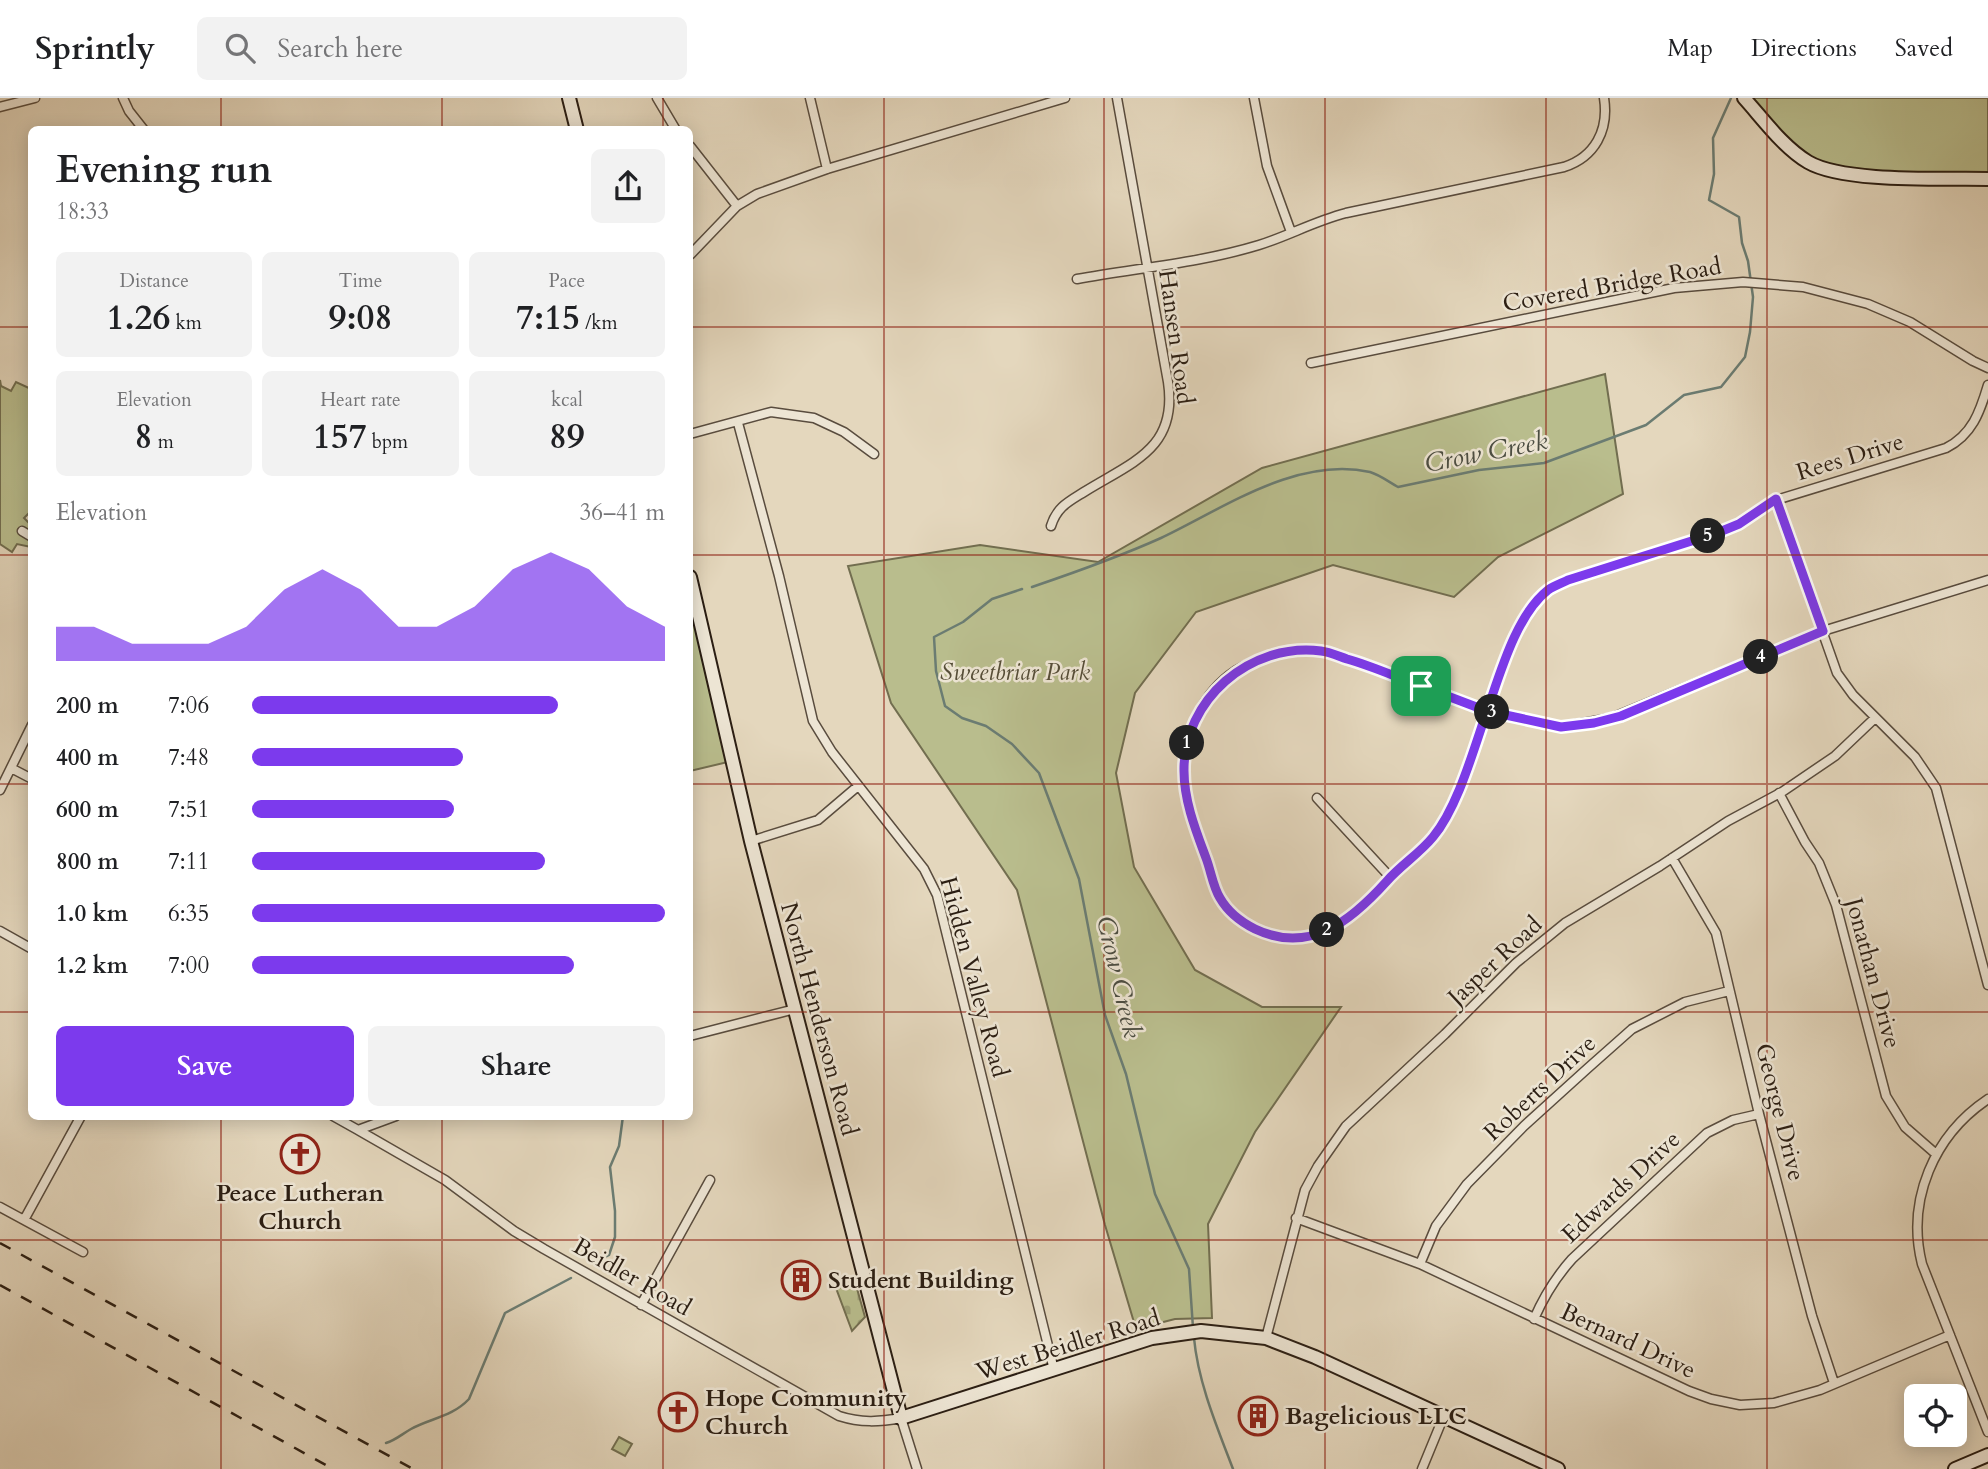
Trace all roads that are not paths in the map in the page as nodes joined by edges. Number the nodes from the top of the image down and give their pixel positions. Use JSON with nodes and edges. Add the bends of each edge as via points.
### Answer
{"nodes":[{"id":1,"x":35,"y":98,"type":"edge"},
{"id":2,"x":123,"y":98,"type":"edge"},
{"id":3,"x":569,"y":98,"type":"edge"},
{"id":4,"x":657,"y":98,"type":"edge"},
{"id":5,"x":810,"y":98,"type":"edge"},
{"id":6,"x":1065,"y":98,"type":"edge"},
{"id":7,"x":1117,"y":98,"type":"edge"},
{"id":8,"x":1254,"y":98,"type":"edge"},
{"id":9,"x":1604,"y":98,"type":"edge"},
{"id":10,"x":1744,"y":98,"type":"edge"},
{"id":11,"x":0,"y":107,"type":"edge"},
{"id":12,"x":141,"y":126,"type":"edge"},
{"id":13,"x":576,"y":126,"type":"edge"},
{"id":14,"x":674,"y":126,"type":"edge"},
{"id":15,"x":693,"y":150,"type":"edge"},
{"id":16,"x":827,"y":169,"type":"junction"},
{"id":17,"x":1988,"y":178,"type":"edge"},
{"id":18,"x":737,"y":206,"type":"junction"},
{"id":19,"x":1291,"y":232,"type":"junction"},
{"id":20,"x":693,"y":252,"type":"edge"},
{"id":21,"x":1147,"y":267,"type":"junction"},
{"id":22,"x":1077,"y":279,"type":"dead end"},
{"id":23,"x":1311,"y":363,"type":"dead end"},
{"id":24,"x":1988,"y":368,"type":"edge"},
{"id":25,"x":1988,"y":385,"type":"edge"},
{"id":26,"x":737,"y":423,"type":"junction"},
{"id":27,"x":693,"y":433,"type":"edge"},
{"id":28,"x":874,"y":454,"type":"dead end"},
{"id":29,"x":1776,"y":499,"type":"junction"},
{"id":30,"x":1051,"y":526,"type":"dead end"},
{"id":31,"x":22,"y":531,"type":"dead end"},
{"id":32,"x":28,"y":535,"type":"edge"},
{"id":33,"x":1988,"y":580,"type":"edge"},
{"id":34,"x":693,"y":591,"type":"edge"},
{"id":35,"x":1823,"y":631,"type":"junction"},
{"id":36,"x":1487,"y":711,"type":"junction"},
{"id":37,"x":1875,"y":718,"type":"junction"},
{"id":38,"x":28,"y":733,"type":"edge"},
{"id":39,"x":11,"y":768,"type":"junction"},
{"id":40,"x":28,"y":777,"type":"edge"},
{"id":41,"x":858,"y":786,"type":"junction"},
{"id":42,"x":0,"y":790,"type":"edge"},
{"id":43,"x":1779,"y":793,"type":"junction"},
{"id":44,"x":1317,"y":798,"type":"dead end"},
{"id":45,"x":751,"y":841,"type":"junction"},
{"id":46,"x":1672,"y":858,"type":"junction"},
{"id":47,"x":1390,"y":877,"type":"junction"},
{"id":48,"x":0,"y":931,"type":"edge"},
{"id":49,"x":28,"y":947,"type":"edge"},
{"id":50,"x":1988,"y":985,"type":"edge"},
{"id":51,"x":1729,"y":991,"type":"junction"},
{"id":52,"x":794,"y":1009,"type":"junction"},
{"id":53,"x":693,"y":1035,"type":"edge"},
{"id":54,"x":1988,"y":1099,"type":"edge"},
{"id":55,"x":1759,"y":1114,"type":"junction"},
{"id":56,"x":79,"y":1120,"type":"edge"},
{"id":57,"x":340,"y":1120,"type":"edge"},
{"id":58,"x":385,"y":1120,"type":"edge"},
{"id":59,"x":358,"y":1130,"type":"junction"},
{"id":60,"x":1936,"y":1154,"type":"junction"},
{"id":61,"x":710,"y":1180,"type":"dead end"},
{"id":62,"x":0,"y":1207,"type":"edge"},
{"id":63,"x":1296,"y":1218,"type":"junction"},
{"id":64,"x":24,"y":1220,"type":"junction"},
{"id":65,"x":83,"y":1252,"type":"dead end"},
{"id":66,"x":1420,"y":1264,"type":"junction"},
{"id":67,"x":641,"y":1305,"type":"junction"},
{"id":68,"x":1534,"y":1319,"type":"junction"},
{"id":69,"x":1950,"y":1335,"type":"junction"},
{"id":70,"x":1266,"y":1338,"type":"junction"},
{"id":71,"x":1054,"y":1370,"type":"junction"},
{"id":72,"x":1834,"y":1383,"type":"junction"},
{"id":73,"x":901,"y":1418,"type":"junction"},
{"id":74,"x":1443,"y":1418,"type":"junction"},
{"id":75,"x":1988,"y":1432,"type":"edge"},
{"id":76,"x":1988,"y":1455,"type":"edge"},
{"id":77,"x":917,"y":1469,"type":"edge"},
{"id":78,"x":1422,"y":1469,"type":"edge"},
{"id":79,"x":1558,"y":1469,"type":"edge"},
{"id":80,"x":1955,"y":1469,"type":"edge"}],
"edges":[{"from":1,"to":11,"type":"street"},
{"from":2,"to":12,"type":"street"},
{"from":3,"to":13,"type":"street"},
{"from":4,"to":14,"type":"street"},
{"from":5,"to":16,"type":"street"},
{"from":6,"to":16,"type":"street"},
{"from":7,"to":21,"type":"street","name":"Hansen Road"},
{"from":8,"to":19,"type":"street","via":[[1267,166]]},
{"from":9,"to":19,"type":"street","via":[[1598,141],[1588,155],[1572,165],[1346,213]]},
{"from":10,"to":17,"type":"street","via":[[1794,152],[1825,170],[1864,176]]},
{"from":15,"to":18,"type":"street"},
{"from":16,"to":18,"type":"street"},
{"from":18,"to":20,"type":"street"},
{"from":19,"to":21,"type":"street","via":[[1230,252]]},
{"from":21,"to":22,"type":"street"},
{"from":21,"to":30,"type":"street","name":"Hansen Road","via":[[1169,392],[1167,423],[1158,441],[1143,455],[1061,506]]},
{"from":23,"to":24,"type":"street","name":"Covered Bridge Road","via":[[1674,289],[1747,282],[1803,287],[1874,306]]},
{"from":25,"to":29,"type":"street","name":"Rees Drive","via":[[1971,429],[1956,443]]},
{"from":26,"to":27,"type":"street"},
{"from":26,"to":28,"type":"street","via":[[771,412],[814,418]]},
{"from":26,"to":41,"type":"street","name":"Hidden Valley Road","via":[[810,711],[821,736]]},
{"from":29,"to":35,"type":"street"},
{"from":29,"to":36,"type":"street","name":"Rees Drive","via":[[1717,533],[1549,590],[1514,639]]},
{"from":31,"to":32,"type":"street"},
{"from":33,"to":35,"type":"street","name":"Rees Drive"},
{"from":34,"to":45,"type":"street","name":"North Henderson Road"},
{"from":35,"to":36,"type":"street","name":"Rees Drive","via":[[1629,713],[1594,723],[1561,727]]},
{"from":35,"to":37,"type":"street","via":[[1837,673]]},
{"from":36,"to":47,"type":"street","name":"Rees Drive","via":[[1446,816],[1433,836]]},
{"from":36,"to":47,"type":"street","name":"Rees Drive","via":[[1368,665],[1322,651],[1295,651],[1271,655],[1234,672],[1193,724],[1184,752],[1189,807],[1218,896],[1228,910],[1270,936],[1292,940],[1318,935],[1357,910]]},
{"from":37,"to":43,"type":"street","name":"Jasper Road","via":[[1835,756]]},
{"from":37,"to":50,"type":"street","via":[[1915,757],[1936,788]]},
{"from":38,"to":39,"type":"street"},
{"from":39,"to":40,"type":"street"},
{"from":39,"to":42,"type":"street"},
{"from":41,"to":45,"type":"street","via":[[818,820]]},
{"from":41,"to":71,"type":"street","name":"Hidden Valley Road","via":[[924,869],[937,895]]},
{"from":43,"to":46,"type":"street","name":"Jasper Road"},
{"from":43,"to":60,"type":"street","name":"Jonathan Drive","via":[[1819,863],[1836,905],[1886,1096],[1905,1127]]},
{"from":44,"to":47,"type":"street"},
{"from":45,"to":52,"type":"street","name":"North Henderson Road"},
{"from":46,"to":51,"type":"street","name":"George Drive","via":[[1716,933]]},
{"from":46,"to":63,"type":"street","name":"Jasper Road","via":[[1565,923],[1517,962],[1346,1126],[1318,1166]]},
{"from":48,"to":49,"type":"street"},
{"from":51,"to":55,"type":"street","name":"George Drive"},
{"from":51,"to":66,"type":"street","name":"Roberts Drive","via":[[1685,1002],[1632,1029],[1467,1184],[1436,1226]]},
{"from":52,"to":53,"type":"street"},
{"from":52,"to":73,"type":"street","name":"North Henderson Road"},
{"from":54,"to":60,"type":"street","via":[[1962,1118]]},
{"from":55,"to":68,"type":"street","name":"Edwards Drive","via":[[1732,1120],[1702,1137],[1572,1259],[1550,1286]]},
{"from":55,"to":72,"type":"street","name":"George Drive"},
{"from":56,"to":64,"type":"street"},
{"from":57,"to":59,"type":"street","name":"Beidler Road"},
{"from":58,"to":59,"type":"street"},
{"from":59,"to":67,"type":"street","name":"Beidler Road","via":[[445,1180],[514,1231]]},
{"from":60,"to":69,"type":"street","via":[[1919,1207],[1918,1242]]},
{"from":61,"to":67,"type":"street"},
{"from":62,"to":64,"type":"street"},
{"from":63,"to":66,"type":"street","name":"Bernard Drive"},
{"from":63,"to":70,"type":"street","name":"Jasper Road"},
{"from":64,"to":65,"type":"street"},
{"from":66,"to":68,"type":"street","name":"Bernard Drive"},
{"from":67,"to":73,"type":"street","name":"Beidler Road","via":[[839,1416],[873,1423]]},
{"from":68,"to":72,"type":"street","name":"Bernard Drive","via":[[1711,1399],[1740,1405],[1772,1403]]},
{"from":69,"to":72,"type":"street","name":"Bernard Drive"},
{"from":69,"to":75,"type":"street"},
{"from":70,"to":71,"type":"street","name":"West Beidler Road","via":[[1185,1332]]},
{"from":70,"to":74,"type":"street","name":"West Beidler Road"},
{"from":71,"to":73,"type":"street","name":"West Beidler Road"},
{"from":73,"to":77,"type":"street","name":"North Henderson Road"},
{"from":74,"to":78,"type":"street"},
{"from":74,"to":79,"type":"street","name":"West Beidler Road"},
{"from":76,"to":80,"type":"street"}]}
